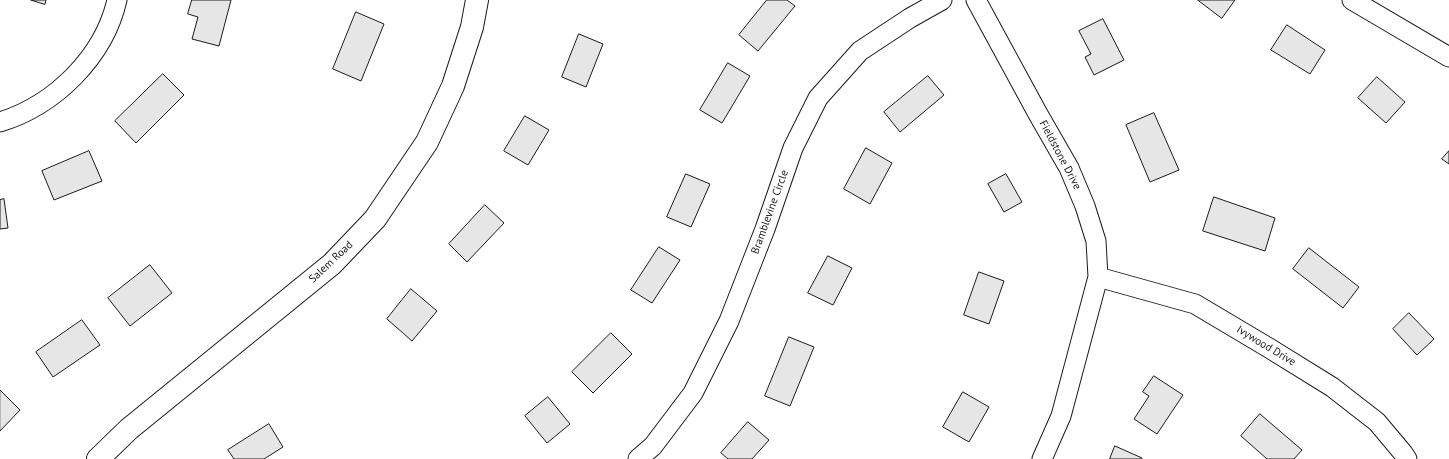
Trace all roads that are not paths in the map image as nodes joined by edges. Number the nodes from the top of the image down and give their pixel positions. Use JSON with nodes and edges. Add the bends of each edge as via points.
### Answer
{"nodes":[{"id":1,"x":117,"y":0,"type":"edge"},
{"id":2,"x":477,"y":0,"type":"edge"},
{"id":3,"x":942,"y":0,"type":"edge"},
{"id":4,"x":976,"y":0,"type":"edge"},
{"id":5,"x":1352,"y":0,"type":"edge"},
{"id":6,"x":1449,"y":57,"type":"edge"},
{"id":7,"x":0,"y":122,"type":"edge"},
{"id":8,"x":1098,"y":277,"type":"junction"},
{"id":9,"x":98,"y":459,"type":"edge"},
{"id":10,"x":638,"y":459,"type":"edge"},
{"id":11,"x":1042,"y":459,"type":"edge"},
{"id":12,"x":1407,"y":459,"type":"edge"}],
"edges":[{"from":1,"to":7,"type":"street","via":[[103,37],[86,63],[65,86],[40,104]]},
{"from":2,"to":9,"type":"street","name":"Salem Road","via":[[472,27],[453,86],[427,142],[375,219],[332,264],[129,429]]},
{"from":3,"to":10,"type":"street","name":"Bramblevine Circle","via":[[860,51],[818,98],[793,148],[766,229],[729,322],[694,393],[653,446]]},
{"from":4,"to":8,"type":"street","name":"Fieldstone Drive","via":[[1069,168],[1096,241]]},
{"from":5,"to":6,"type":"street"},
{"from":8,"to":11,"type":"street","name":"Fieldstone Drive","via":[[1060,416]]},
{"from":8,"to":12,"type":"street","name":"Ivywood Drive","via":[[1195,304],[1337,391],[1377,422]]}]}
